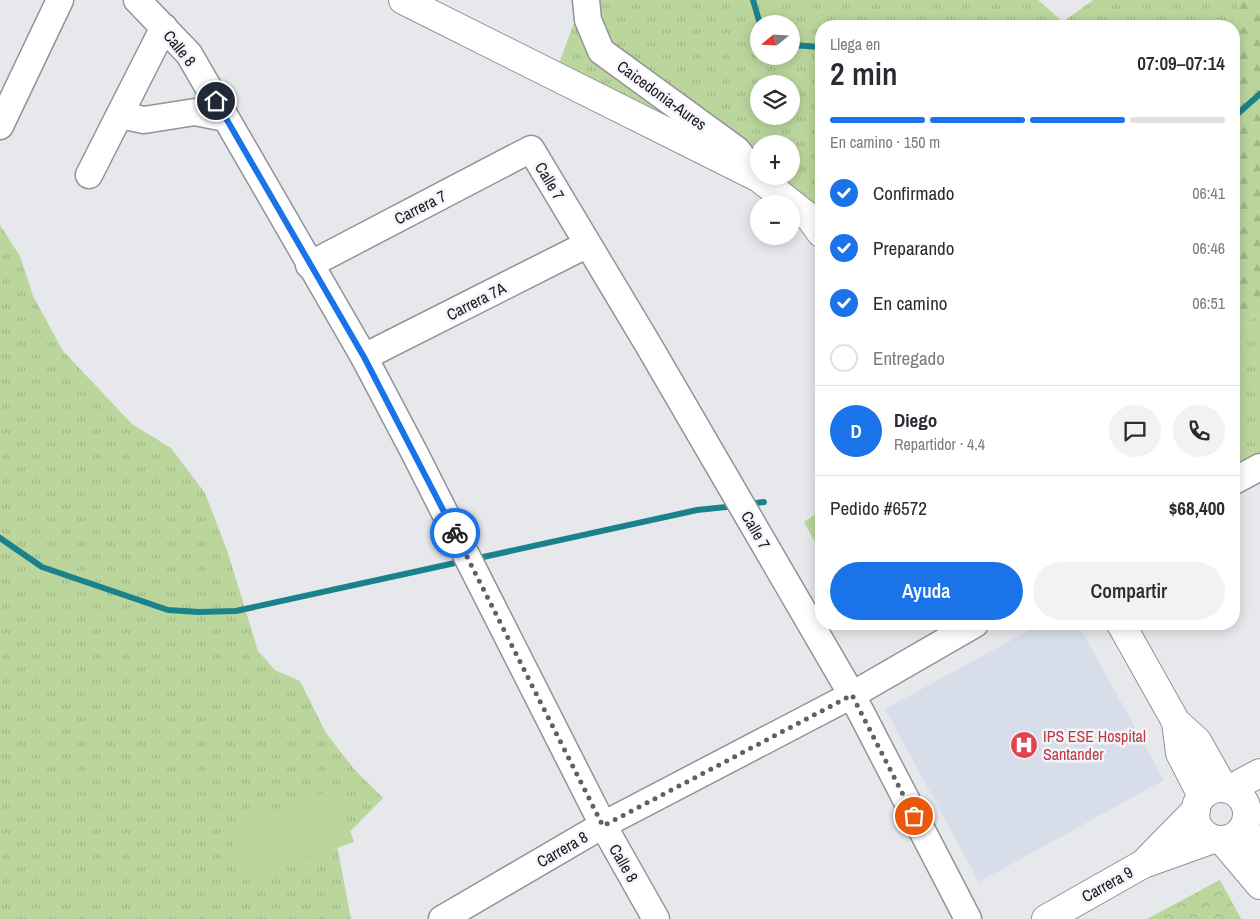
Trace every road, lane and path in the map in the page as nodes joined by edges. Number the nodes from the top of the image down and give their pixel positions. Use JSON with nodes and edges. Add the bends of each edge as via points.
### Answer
{"nodes":[{"id":1,"x":60,"y":0,"type":"edge"},
{"id":2,"x":137,"y":0,"type":"edge"},
{"id":3,"x":404,"y":0,"type":"edge"},
{"id":4,"x":586,"y":0,"type":"edge"},
{"id":5,"x":164,"y":27,"type":"junction"},
{"id":6,"x":120,"y":115,"type":"junction"},
{"id":7,"x":225,"y":118,"type":"junction"},
{"id":8,"x":0,"y":126,"type":"edge"},
{"id":9,"x":531,"y":149,"type":"joint"},
{"id":10,"x":750,"y":167,"type":"edge"},
{"id":11,"x":750,"y":173,"type":"edge"},
{"id":12,"x":89,"y":175,"type":"dead end"},
{"id":13,"x":768,"y":185,"type":"edge"},
{"id":14,"x":815,"y":225,"type":"edge"},
{"id":15,"x":588,"y":244,"type":"junction"},
{"id":16,"x":310,"y":264,"type":"junction"},
{"id":17,"x":364,"y":357,"type":"junction"},
{"id":18,"x":1260,"y":466,"type":"edge"},
{"id":19,"x":1240,"y":477,"type":"edge"},
{"id":20,"x":965,"y":630,"type":"edge"},
{"id":21,"x":1124,"y":630,"type":"edge"},
{"id":22,"x":852,"y":695,"type":"junction"},
{"id":23,"x":1260,"y":773,"type":"edge"},
{"id":24,"x":1213,"y":795,"type":"junction"},
{"id":25,"x":1251,"y":817,"type":"edge"},
{"id":26,"x":603,"y":826,"type":"junction"},
{"id":27,"x":1217,"y":839,"type":"junction"},
{"id":28,"x":1143,"y":864,"type":"junction"},
{"id":29,"x":1260,"y":867,"type":"edge"},
{"id":30,"x":1260,"y":884,"type":"edge"},
{"id":31,"x":442,"y":919,"type":"edge"},
{"id":32,"x":656,"y":919,"type":"edge"},
{"id":33,"x":968,"y":919,"type":"edge"},
{"id":34,"x":1046,"y":919,"type":"edge"}],
"edges":[{"from":1,"to":8,"type":"street"},
{"from":2,"to":5,"type":"street","name":"Calle 8"},
{"from":3,"to":11,"type":"main road"},
{"from":4,"to":10,"type":"street","name":"Caicedonia-Aures","via":[[588,20],[601,51],[737,150]]},
{"from":5,"to":6,"type":"street"},
{"from":5,"to":7,"type":"street","name":"Calle 8","via":[[189,54]]},
{"from":6,"to":7,"type":"street","via":[[144,120],[195,112]]},
{"from":6,"to":12,"type":"street"},
{"from":7,"to":16,"type":"street","name":"Calle 8"},
{"from":9,"to":15,"type":"street","name":"Calle 7"},
{"from":9,"to":16,"type":"street","name":"Carrera 7"},
{"from":13,"to":14,"type":"main road"},
{"from":15,"to":17,"type":"street","name":"Carrera 7A"},
{"from":15,"to":22,"type":"street","name":"Calle 7"},
{"from":16,"to":17,"type":"street","name":"Calle 8"},
{"from":17,"to":26,"type":"street","name":"Calle 8"},
{"from":18,"to":19,"type":"street"},
{"from":20,"to":22,"type":"street","name":"Carrera 8"},
{"from":21,"to":24,"type":"main road","via":[[1176,722],[1180,753]]},
{"from":22,"to":26,"type":"street","name":"Carrera 8"},
{"from":22,"to":33,"type":"street","name":"Calle 7"},
{"from":23,"to":24,"type":"main road","name":"Carrera 9"},
{"from":24,"to":25,"type":"main road","via":[[1244,800]]},
{"from":24,"to":27,"type":"main road","via":[[1197,824],[1206,835]]},
{"from":24,"to":28,"type":"main road","name":"Carrera 9"},
{"from":25,"to":27,"type":"main road","via":[[1231,838]]},
{"from":25,"to":29,"type":"main road"},
{"from":26,"to":31,"type":"street","name":"Carrera 8"},
{"from":26,"to":32,"type":"street","name":"Calle 8"},
{"from":27,"to":28,"type":"main road","name":"Carrera 9"},
{"from":27,"to":30,"type":"main road"},
{"from":28,"to":34,"type":"main road","name":"Carrera 9"}]}
